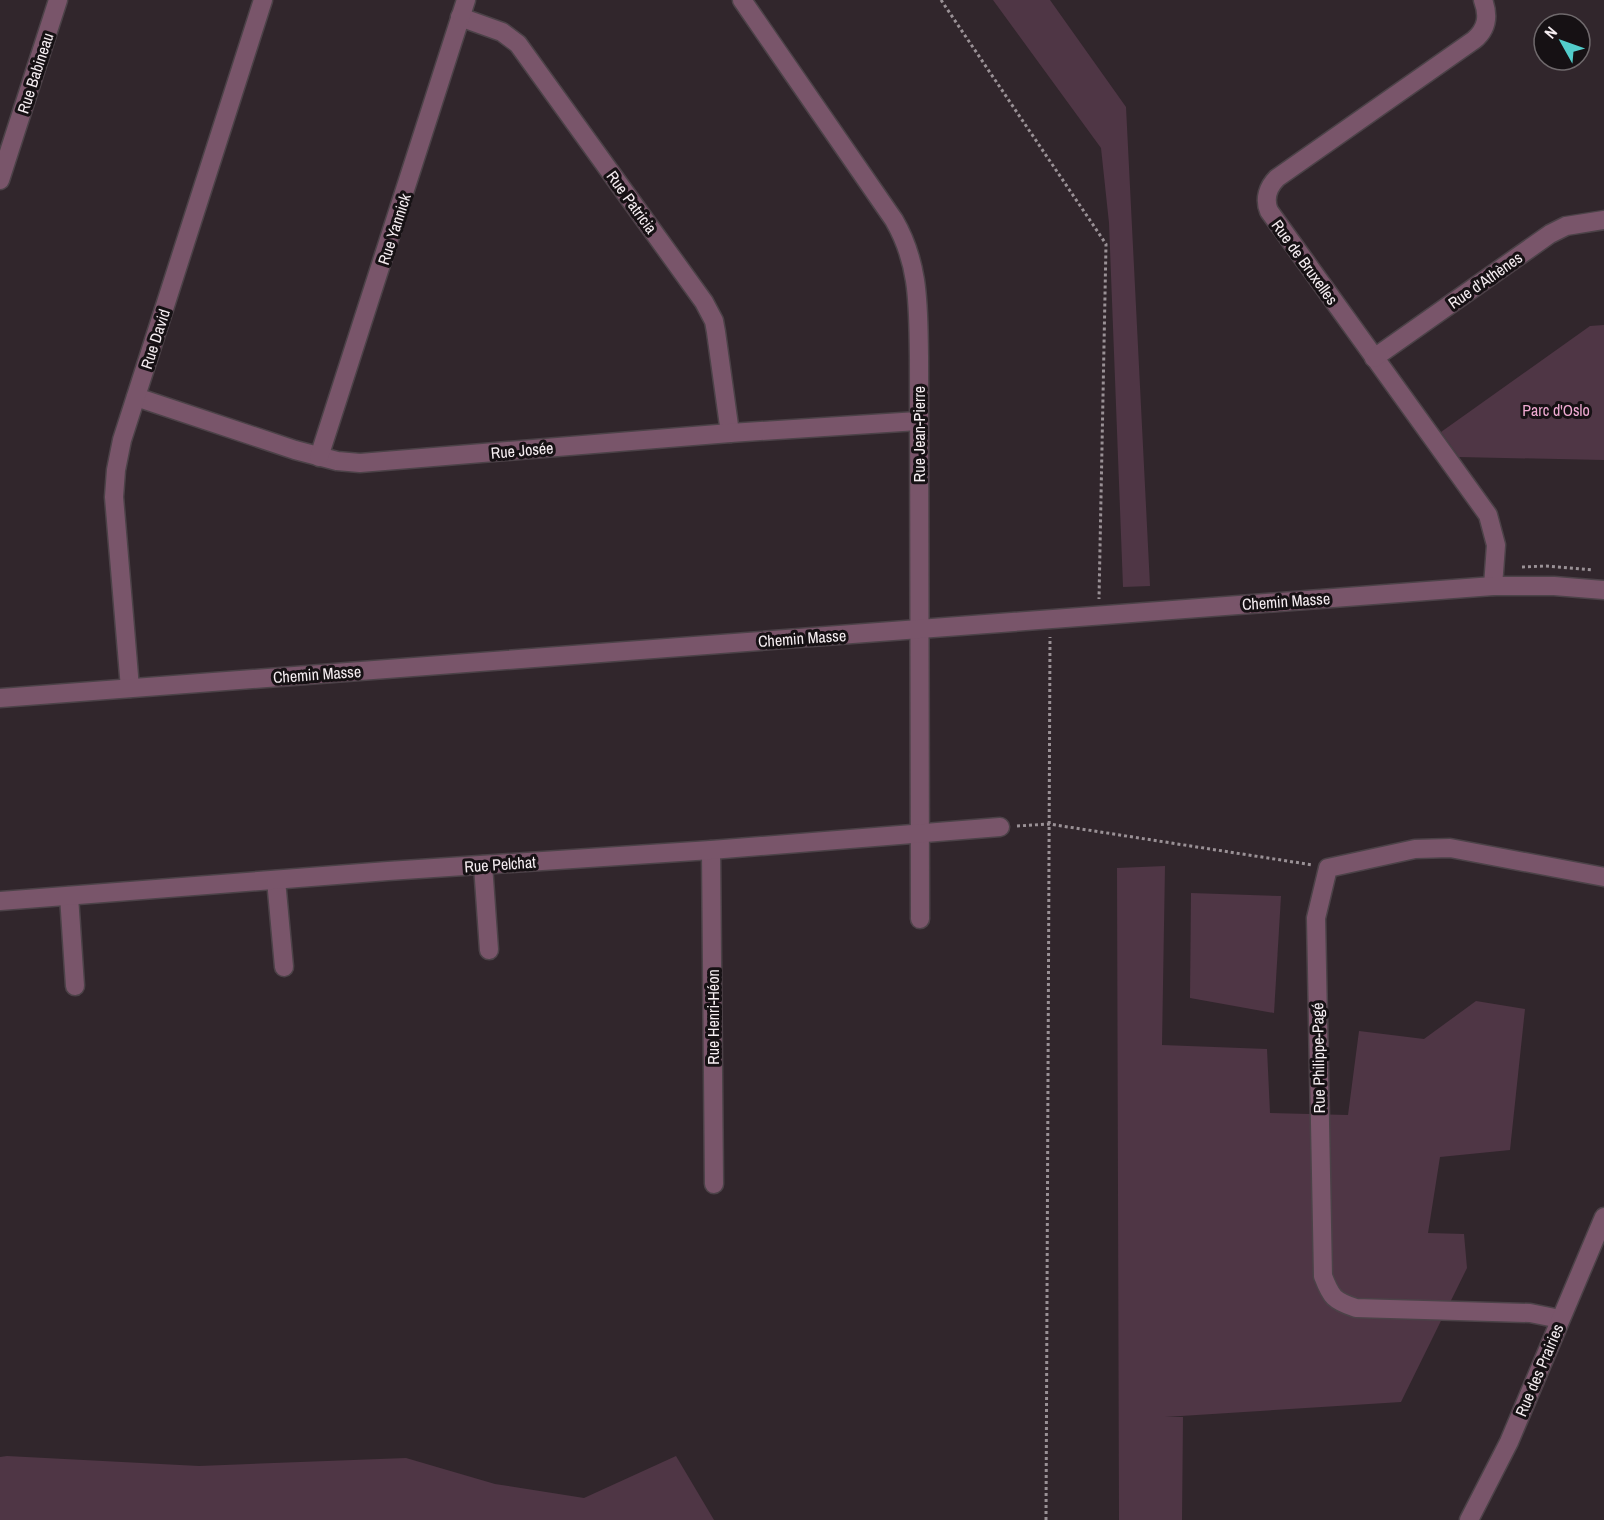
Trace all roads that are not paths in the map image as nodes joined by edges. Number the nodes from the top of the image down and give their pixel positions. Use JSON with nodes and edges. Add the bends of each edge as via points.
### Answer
{"nodes":[{"id":1,"x":58,"y":0,"type":"edge"},
{"id":2,"x":263,"y":0,"type":"edge"},
{"id":3,"x":742,"y":0,"type":"edge"},
{"id":4,"x":1483,"y":0,"type":"edge"},
{"id":5,"x":463,"y":9,"type":"edge"},
{"id":6,"x":0,"y":178,"type":"edge"},
{"id":7,"x":1604,"y":220,"type":"edge"},
{"id":8,"x":1374,"y":358,"type":"junction"},
{"id":9,"x":136,"y":397,"type":"junction"},
{"id":10,"x":918,"y":421,"type":"junction"},
{"id":11,"x":730,"y":433,"type":"junction"},
{"id":12,"x":319,"y":457,"type":"junction"},
{"id":13,"x":1493,"y":586,"type":"junction"},
{"id":14,"x":1604,"y":590,"type":"edge"},
{"id":15,"x":920,"y":630,"type":"junction"},
{"id":16,"x":130,"y":688,"type":"junction"},
{"id":17,"x":0,"y":698,"type":"edge"},
{"id":18,"x":1000,"y":827,"type":"road end"},
{"id":19,"x":920,"y":833,"type":"junction"},
{"id":20,"x":711,"y":850,"type":"junction"},
{"id":21,"x":483,"y":865,"type":"junction"},
{"id":22,"x":1604,"y":878,"type":"edge"},
{"id":23,"x":276,"y":880,"type":"junction"},
{"id":24,"x":69,"y":896,"type":"junction"},
{"id":25,"x":0,"y":901,"type":"edge"},
{"id":26,"x":920,"y":919,"type":"dead end"},
{"id":27,"x":489,"y":951,"type":"dead end"},
{"id":28,"x":284,"y":967,"type":"dead end"},
{"id":29,"x":75,"y":986,"type":"dead end"},
{"id":30,"x":714,"y":1184,"type":"dead end"},
{"id":31,"x":1604,"y":1217,"type":"edge"},
{"id":32,"x":1560,"y":1319,"type":"junction"},
{"id":33,"x":1469,"y":1520,"type":"edge"}],
"edges":[{"from":1,"to":6,"type":"street","name":"Rue Babineau"},
{"from":2,"to":9,"type":"street","name":"Rue David"},
{"from":3,"to":10,"type":"street","name":"Rue Jean-Pierre","via":[[882,201],[905,242],[915,278]]},
{"from":4,"to":8,"type":"street","name":"Rue de Bruxelles","via":[[1486,21],[1474,40],[1277,178],[1267,195],[1269,211]]},
{"from":5,"to":11,"type":"street","name":"Rue Patricia","via":[[518,45],[704,303],[714,321]]},
{"from":5,"to":12,"type":"street","name":"Rue Yannick"},
{"from":7,"to":8,"type":"street","name":"Rue d'Athènes","via":[[1566,226],[1550,234]]},
{"from":8,"to":13,"type":"street","name":"Rue de Bruxelles","via":[[1488,515],[1496,545]]},
{"from":9,"to":12,"type":"street","name":"Rue Josée"},
{"from":9,"to":16,"type":"street","name":"Rue David","via":[[119,450],[114,488]]},
{"from":10,"to":11,"type":"street","name":"Rue Josée"},
{"from":10,"to":15,"type":"street","name":"Rue Jean-Pierre"},
{"from":11,"to":12,"type":"street","name":"Rue Josée","via":[[372,463]]},
{"from":13,"to":14,"type":"street","name":"Chemin Masse"},
{"from":13,"to":15,"type":"street","name":"Chemin Masse"},
{"from":15,"to":16,"type":"street","name":"Chemin Masse"},
{"from":15,"to":19,"type":"street","name":"Rue Jean-Pierre"},
{"from":16,"to":17,"type":"street","name":"Chemin Masse"},
{"from":18,"to":19,"type":"street","name":"Rue Pelchat"},
{"from":19,"to":20,"type":"street","name":"Rue Pelchat"},
{"from":19,"to":26,"type":"street","name":"Rue Jean-Pierre"},
{"from":20,"to":21,"type":"street","name":"Rue Pelchat"},
{"from":20,"to":30,"type":"street","name":"Rue Henri-Héon"},
{"from":21,"to":23,"type":"street","name":"Rue Pelchat"},
{"from":21,"to":27,"type":"street"},
{"from":22,"to":32,"type":"street","name":"Rue Philippe-Pagé","via":[[1450,848],[1415,849],[1328,868],[1316,918],[1323,1276],[1330,1293],[1339,1302],[1356,1308],[1530,1313]]},
{"from":23,"to":24,"type":"street","name":"Rue Pelchat"},
{"from":23,"to":28,"type":"street"},
{"from":24,"to":25,"type":"street","name":"Rue Pelchat"},
{"from":24,"to":29,"type":"street"},
{"from":31,"to":32,"type":"street","name":"Rue des Prairies"},
{"from":32,"to":33,"type":"street","name":"Rue des Prairies","via":[[1509,1442]]}]}
